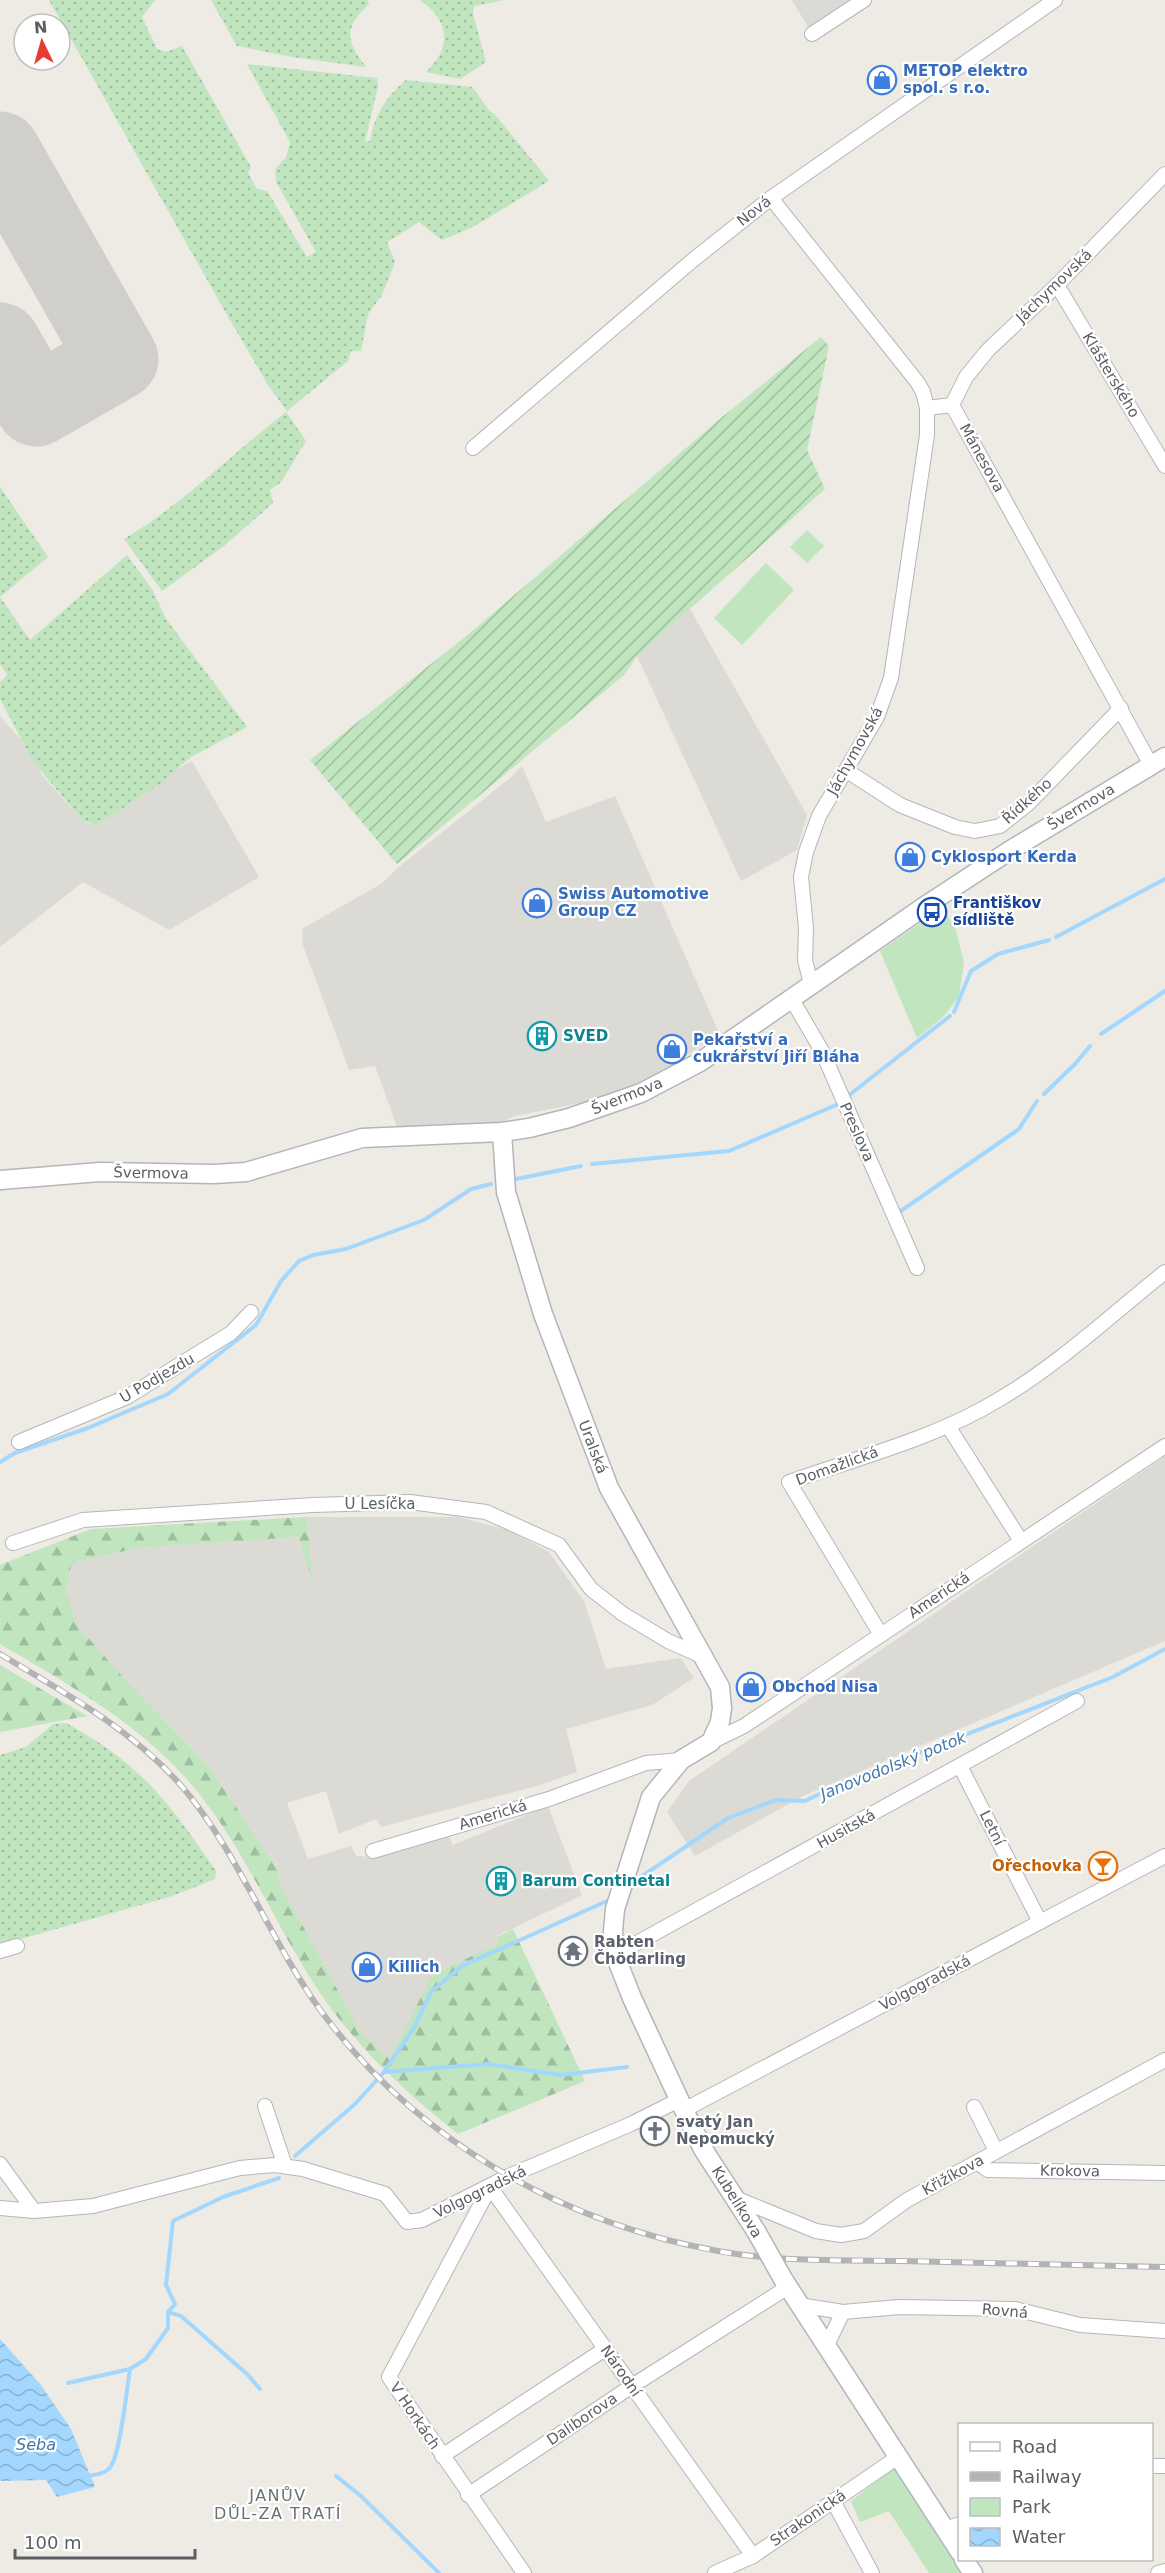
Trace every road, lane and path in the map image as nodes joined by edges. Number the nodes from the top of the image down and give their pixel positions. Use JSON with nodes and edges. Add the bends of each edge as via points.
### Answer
{"nodes":[{"id":1,"x":864,"y":0,"type":"edge"},
{"id":2,"x":1054,"y":0,"type":"edge"},
{"id":3,"x":812,"y":34,"type":"dead end"},
{"id":4,"x":1165,"y":174,"type":"edge"},
{"id":5,"x":771,"y":198,"type":"junction"},
{"id":6,"x":1057,"y":285,"type":"junction"},
{"id":7,"x":952,"y":405,"type":"junction"},
{"id":8,"x":927,"y":408,"type":"junction"},
{"id":9,"x":473,"y":448,"type":"dead end"},
{"id":10,"x":1165,"y":466,"type":"edge"},
{"id":11,"x":1121,"y":708,"type":"junction"},
{"id":12,"x":1158,"y":761,"type":"edge"},
{"id":13,"x":847,"y":771,"type":"junction"},
{"id":14,"x":811,"y":984,"type":"junction"},
{"id":15,"x":791,"y":998,"type":"junction"},
{"id":16,"x":502,"y":1132,"type":"junction"},
{"id":17,"x":0,"y":1180,"type":"edge"},
{"id":18,"x":917,"y":1268,"type":"dead end"},
{"id":19,"x":1165,"y":1272,"type":"edge"},
{"id":20,"x":251,"y":1312,"type":"dead end"},
{"id":21,"x":948,"y":1426,"type":"junction"},
{"id":22,"x":19,"y":1442,"type":"dead end"},
{"id":23,"x":1165,"y":1446,"type":"edge"},
{"id":24,"x":1021,"y":1541,"type":"junction"},
{"id":25,"x":13,"y":1543,"type":"dead end"},
{"id":26,"x":881,"y":1635,"type":"junction"},
{"id":27,"x":702,"y":1656,"type":"junction"},
{"id":28,"x":1077,"y":1701,"type":"dead end"},
{"id":29,"x":711,"y":1742,"type":"junction"},
{"id":30,"x":681,"y":1760,"type":"junction"},
{"id":31,"x":960,"y":1766,"type":"junction"},
{"id":32,"x":373,"y":1851,"type":"dead end"},
{"id":33,"x":1165,"y":1856,"type":"edge"},
{"id":34,"x":1040,"y":1922,"type":"junction"},
{"id":35,"x":17,"y":1946,"type":"dead end"},
{"id":36,"x":0,"y":1951,"type":"edge"},
{"id":37,"x":615,"y":1955,"type":"junction"},
{"id":38,"x":1165,"y":2060,"type":"edge"},
{"id":39,"x":682,"y":2105,"type":"junction"},
{"id":40,"x":266,"y":2106,"type":"dead end"},
{"id":41,"x":974,"y":2107,"type":"dead end"},
{"id":42,"x":996,"y":2151,"type":"junction"},
{"id":43,"x":977,"y":2162,"type":"junction"},
{"id":44,"x":0,"y":2164,"type":"edge"},
{"id":45,"x":285,"y":2166,"type":"junction"},
{"id":46,"x":1165,"y":2173,"type":"edge"},
{"id":47,"x":490,"y":2187,"type":"junction"},
{"id":48,"x":735,"y":2198,"type":"junction"},
{"id":49,"x":0,"y":2208,"type":"edge"},
{"id":50,"x":34,"y":2211,"type":"junction"},
{"id":51,"x":786,"y":2283,"type":"junction"},
{"id":52,"x":799,"y":2305,"type":"junction"},
{"id":53,"x":843,"y":2312,"type":"junction"},
{"id":54,"x":1165,"y":2331,"type":"edge"},
{"id":55,"x":826,"y":2347,"type":"junction"},
{"id":56,"x":605,"y":2349,"type":"junction"},
{"id":57,"x":632,"y":2386,"type":"junction"},
{"id":58,"x":442,"y":2456,"type":"junction"},
{"id":59,"x":898,"y":2457,"type":"junction"},
{"id":60,"x":468,"y":2494,"type":"junction"},
{"id":61,"x":833,"y":2502,"type":"junction"},
{"id":62,"x":952,"y":2526,"type":"edge"},
{"id":63,"x":958,"y":2546,"type":"edge"},
{"id":64,"x":748,"y":2563,"type":"edge"},
{"id":65,"x":1165,"y":2571,"type":"edge"},
{"id":66,"x":524,"y":2573,"type":"edge"},
{"id":67,"x":715,"y":2573,"type":"edge"},
{"id":68,"x":872,"y":2573,"type":"edge"},
{"id":69,"x":1158,"y":2573,"type":"edge"}],
"edges":[{"from":1,"to":3,"type":"street"},
{"from":2,"to":5,"type":"street","name":"Nová"},
{"from":4,"to":6,"type":"street","name":"Jáchymovská"},
{"from":5,"to":8,"type":"street","via":[[918,383]]},
{"from":5,"to":9,"type":"street","name":"Nová"},
{"from":6,"to":7,"type":"street","name":"Jáchymovská","via":[[988,350],[966,376]]},
{"from":6,"to":10,"type":"street","name":"Klášterského"},
{"from":7,"to":8,"type":"street"},
{"from":7,"to":11,"type":"street","name":"Mánesova"},
{"from":8,"to":13,"type":"street","name":"Jáchymovská","via":[[927,435],[891,678],[877,717]]},
{"from":11,"to":12,"type":"street","name":"Mánesova"},
{"from":11,"to":13,"type":"street","name":"Řídkého","via":[[1029,802],[1000,826],[975,831],[955,827],[900,805]]},
{"from":12,"to":14,"type":"street","name":"Švermova","via":[[1009,851]]},
{"from":13,"to":14,"type":"street","name":"Jáchymovská","via":[[810,835],[801,877],[805,960]]},
{"from":14,"to":15,"type":"street","name":"Švermova"},
{"from":15,"to":16,"type":"street","name":"Švermova","via":[[700,1062],[651,1089],[569,1118]]},
{"from":15,"to":18,"type":"street","name":"Preslova","via":[[822,1051]]},
{"from":16,"to":17,"type":"street","name":"Švermova","via":[[362,1138],[246,1172],[100,1172]]},
{"from":16,"to":27,"type":"street","name":"Uralská","via":[[506,1192],[543,1314],[609,1488]]},
{"from":19,"to":21,"type":"street","name":"Domažlická","via":[[1043,1369],[998,1400]]},
{"from":20,"to":22,"type":"street","name":"U Podjezdu","via":[[231,1333],[127,1397]]},
{"from":21,"to":24,"type":"street"},
{"from":21,"to":26,"type":"street","name":"Domažlická","via":[[789,1482]]},
{"from":23,"to":24,"type":"street","name":"Americká"},
{"from":24,"to":26,"type":"street","name":"Americká"},
{"from":25,"to":27,"type":"street","name":"U Lesíčka","via":[[83,1520],[410,1502],[486,1512],[560,1545],[591,1589],[623,1614]]},
{"from":26,"to":29,"type":"street","name":"Americká","via":[[744,1726]]},
{"from":27,"to":29,"type":"street","name":"Uralská","via":[[720,1687],[720,1722]]},
{"from":28,"to":31,"type":"street","name":"Husitská"},
{"from":29,"to":30,"type":"street","name":"Kubelíkova"},
{"from":30,"to":32,"type":"street","name":"Americká","via":[[646,1763],[549,1799]]},
{"from":30,"to":37,"type":"street","name":"Kubelíkova","via":[[651,1797],[615,1909]]},
{"from":31,"to":34,"type":"street","name":"Letní"},
{"from":31,"to":37,"type":"street","name":"Husitská"},
{"from":33,"to":34,"type":"street","name":"Volgogradská"},
{"from":34,"to":39,"type":"street","name":"Volgogradská"},
{"from":35,"to":36,"type":"street"},
{"from":37,"to":39,"type":"street","name":"Kubelíkova"},
{"from":38,"to":42,"type":"street","name":"Křižíkova"},
{"from":39,"to":47,"type":"street","name":"Volgogradská"},
{"from":39,"to":48,"type":"street","name":"Kubelíkova","via":[[703,2149]]},
{"from":40,"to":45,"type":"street"},
{"from":41,"to":42,"type":"street"},
{"from":42,"to":43,"type":"street","name":"Křižíkova"},
{"from":43,"to":46,"type":"street","name":"Krokova","via":[[988,2170]]},
{"from":43,"to":48,"type":"street","name":"Křižíkova","via":[[907,2200],[864,2231],[841,2235],[816,2231]]},
{"from":44,"to":50,"type":"street"},
{"from":45,"to":47,"type":"street","name":"Volgogradská","via":[[385,2194],[407,2222],[422,2220]]},
{"from":45,"to":50,"type":"street","name":"Volgogradská","via":[[240,2168],[93,2206]]},
{"from":47,"to":56,"type":"street","name":"Národní"},
{"from":47,"to":58,"type":"street","name":"V Horkách","via":[[389,2377]]},
{"from":48,"to":51,"type":"street","name":"Kubelíkova","bridge":true},
{"from":49,"to":50,"type":"street","name":"Volgogradská"},
{"from":51,"to":52,"type":"street","name":"Kubelíkova"},
{"from":51,"to":57,"type":"street","name":"Daliborova"},
{"from":52,"to":53,"type":"street","name":"Rovná"},
{"from":52,"to":55,"type":"street","name":"Kubelíkova"},
{"from":53,"to":54,"type":"street","name":"Rovná","via":[[899,2307],[1015,2309],[1080,2325]]},
{"from":53,"to":55,"type":"street"},
{"from":55,"to":59,"type":"street","name":"Kubelíkova"},
{"from":56,"to":57,"type":"street","name":"Národní"},
{"from":56,"to":58,"type":"street"},
{"from":57,"to":60,"type":"street","name":"Daliborova"},
{"from":57,"to":64,"type":"street","name":"Národní"},
{"from":58,"to":60,"type":"street","name":"V Horkách"},
{"from":59,"to":61,"type":"street","name":"Strakonická"},
{"from":59,"to":62,"type":"street","name":"Kubelíkova"},
{"from":60,"to":66,"type":"street","name":"V Horkách"},
{"from":61,"to":64,"type":"street","name":"Strakonická"},
{"from":61,"to":68,"type":"street"},
{"from":62,"to":63,"type":"street","name":"Kubelíkova"},
{"from":64,"to":67,"type":"street","name":"Strakonická"},
{"from":65,"to":69,"type":"street"}]}
